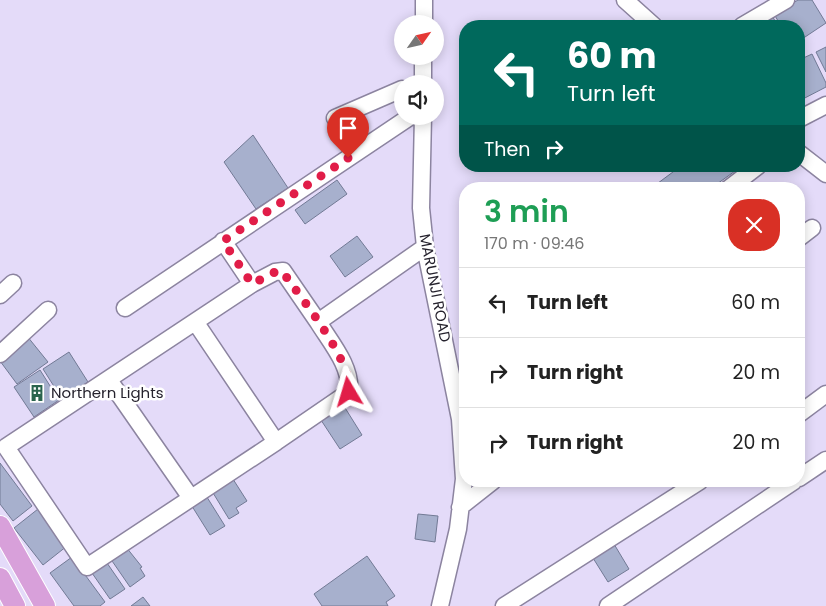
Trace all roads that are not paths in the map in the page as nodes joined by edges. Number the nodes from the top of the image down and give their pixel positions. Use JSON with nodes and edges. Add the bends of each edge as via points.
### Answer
{"nodes":[{"id":1,"x":424,"y":0,"type":"edge"},
{"id":2,"x":625,"y":0,"type":"edge"},
{"id":3,"x":786,"y":0,"type":"edge"},
{"id":4,"x":424,"y":15,"type":"edge"},
{"id":5,"x":647,"y":20,"type":"edge"},
{"id":6,"x":752,"y":20,"type":"edge"},
{"id":7,"x":394,"y":92,"type":"edge"},
{"id":8,"x":826,"y":105,"type":"edge"},
{"id":9,"x":805,"y":116,"type":"edge"},
{"id":10,"x":335,"y":118,"type":"dead end"},
{"id":11,"x":397,"y":125,"type":"edge"},
{"id":12,"x":423,"y":125,"type":"edge"},
{"id":13,"x":805,"y":158,"type":"edge"},
{"id":14,"x":750,"y":172,"type":"edge"},
{"id":15,"x":826,"y":174,"type":"edge"},
{"id":16,"x":737,"y":182,"type":"edge"},
{"id":17,"x":223,"y":241,"type":"junction"},
{"id":18,"x":426,"y":247,"type":"junction"},
{"id":19,"x":13,"y":283,"type":"dead end"},
{"id":20,"x":252,"y":284,"type":"junction"},
{"id":21,"x":0,"y":294,"type":"edge"},
{"id":22,"x":126,"y":308,"type":"dead end"},
{"id":23,"x":48,"y":310,"type":"dead end"},
{"id":24,"x":318,"y":322,"type":"junction"},
{"id":25,"x":196,"y":323,"type":"junction"},
{"id":26,"x":0,"y":354,"type":"edge"},
{"id":27,"x":109,"y":380,"type":"junction"},
{"id":28,"x":459,"y":385,"type":"edge"},
{"id":29,"x":826,"y":394,"type":"edge"},
{"id":30,"x":805,"y":410,"type":"edge"},
{"id":31,"x":276,"y":442,"type":"junction"},
{"id":32,"x":826,"y":460,"type":"edge"},
{"id":33,"x":805,"y":474,"type":"edge"},
{"id":34,"x":463,"y":487,"type":"edge"},
{"id":35,"x":485,"y":487,"type":"edge"},
{"id":36,"x":691,"y":487,"type":"edge"},
{"id":37,"x":785,"y":487,"type":"edge"},
{"id":38,"x":191,"y":498,"type":"junction"},
{"id":39,"x":460,"y":507,"type":"junction"},
{"id":40,"x":0,"y":526,"type":"edge"},
{"id":41,"x":22,"y":566,"type":"junction"},
{"id":42,"x":0,"y":578,"type":"edge"},
{"id":43,"x":15,"y":606,"type":"edge"},
{"id":44,"x":45,"y":606,"type":"edge"},
{"id":45,"x":440,"y":606,"type":"edge"},
{"id":46,"x":504,"y":606,"type":"edge"},
{"id":47,"x":608,"y":606,"type":"edge"}],
"edges":[{"from":1,"to":4,"type":"street"},
{"from":2,"to":5,"type":"street"},
{"from":3,"to":6,"type":"street"},
{"from":7,"to":10,"type":"street"},
{"from":8,"to":9,"type":"street"},
{"from":11,"to":17,"type":"street"},
{"from":12,"to":18,"type":"street","name":"MARUNJI ROAD","via":[[422,208]]},
{"from":13,"to":15,"type":"street"},
{"from":14,"to":16,"type":"street"},
{"from":17,"to":20,"type":"street"},
{"from":17,"to":22,"type":"street"},
{"from":18,"to":24,"type":"street"},
{"from":18,"to":28,"type":"street","name":"MARUNJI ROAD"},
{"from":19,"to":21,"type":"street"},
{"from":20,"to":24,"type":"street","via":[[282,271]]},
{"from":20,"to":25,"type":"street"},
{"from":23,"to":26,"type":"street"},
{"from":24,"to":31,"type":"street","via":[[346,369],[349,392]]},
{"from":25,"to":27,"type":"street"},
{"from":25,"to":31,"type":"street"},
{"from":27,"to":38,"type":"street"},
{"from":27,"to":38,"type":"street","via":[[6,447],[87,567]]},
{"from":29,"to":30,"type":"street"},
{"from":31,"to":38,"type":"street"},
{"from":32,"to":33,"type":"street"},
{"from":34,"to":39,"type":"street","name":"MARUNJI ROAD"},
{"from":35,"to":39,"type":"street"},
{"from":36,"to":46,"type":"street"},
{"from":37,"to":47,"type":"street"},
{"from":39,"to":45,"type":"street","name":"MARUNJI ROAD"},
{"from":40,"to":41,"type":"main road"},
{"from":41,"to":42,"type":"main road"},
{"from":41,"to":44,"type":"main road"},
{"from":42,"to":43,"type":"main road"}]}
